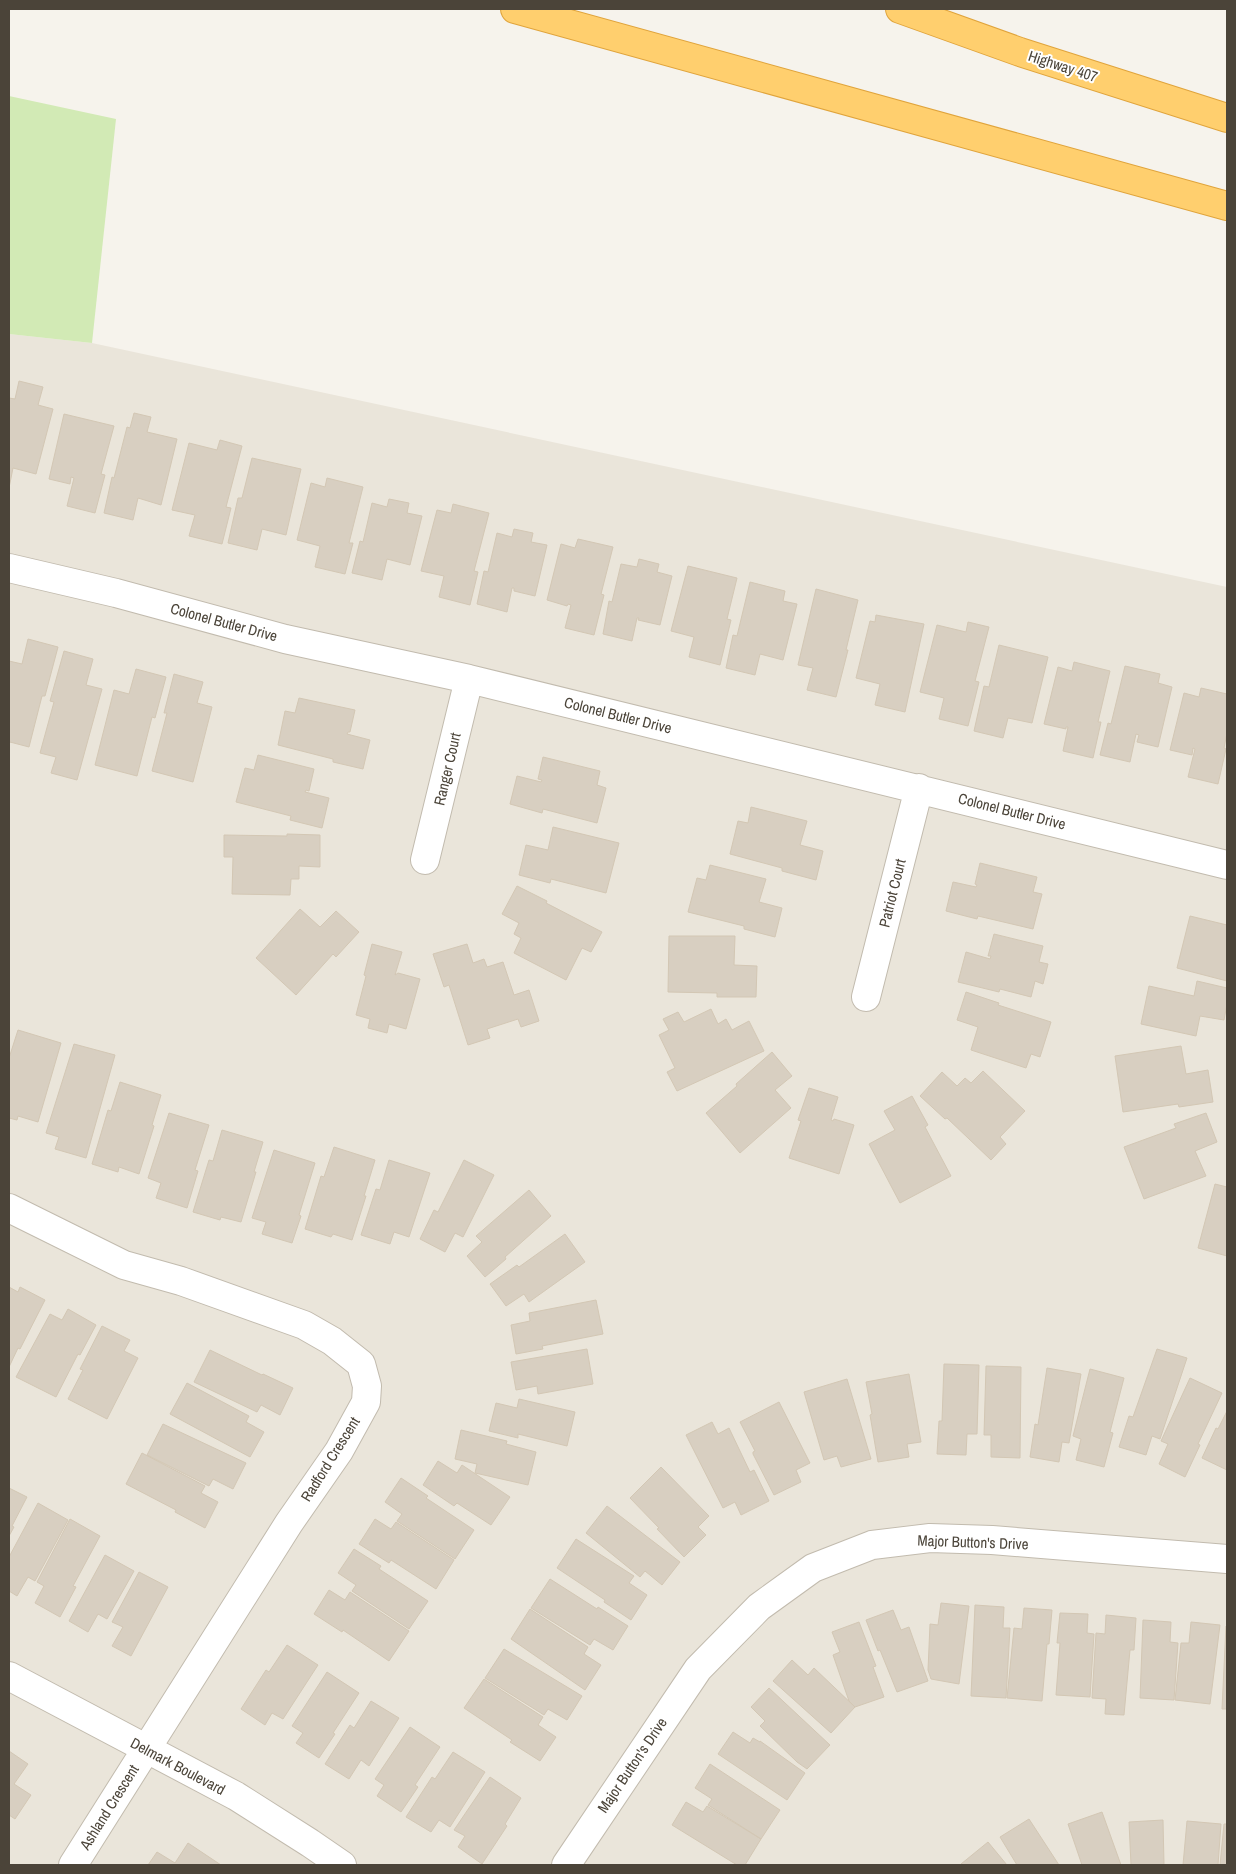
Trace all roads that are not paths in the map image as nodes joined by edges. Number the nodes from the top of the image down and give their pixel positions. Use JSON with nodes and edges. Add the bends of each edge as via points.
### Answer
{"nodes":[{"id":1,"x":515,"y":9,"type":"edge"},
{"id":2,"x":900,"y":9,"type":"edge"},
{"id":3,"x":1227,"y":118,"type":"edge"},
{"id":4,"x":1227,"y":206,"type":"edge"},
{"id":5,"x":9,"y":568,"type":"edge"},
{"id":6,"x":469,"y":679,"type":"junction"},
{"id":7,"x":919,"y":788,"type":"junction"},
{"id":8,"x":426,"y":860,"type":"dead end"},
{"id":9,"x":1227,"y":865,"type":"edge"},
{"id":10,"x":866,"y":997,"type":"dead end"},
{"id":11,"x":9,"y":1208,"type":"edge"},
{"id":12,"x":1227,"y":1560,"type":"edge"},
{"id":13,"x":9,"y":1676,"type":"edge"},
{"id":14,"x":146,"y":1748,"type":"junction"},
{"id":15,"x":73,"y":1865,"type":"edge"},
{"id":16,"x":342,"y":1865,"type":"edge"},
{"id":17,"x":566,"y":1865,"type":"edge"}],
"edges":[{"from":1,"to":4,"type":"highway"},
{"from":2,"to":3,"type":"highway","name":"Highway 407","via":[[1020,52]]},
{"from":5,"to":6,"type":"street","name":"Colonel Butler Drive","via":[[285,639]]},
{"from":6,"to":7,"type":"street","name":"Colonel Butler Drive"},
{"from":6,"to":8,"type":"street","name":"Ranger Court"},
{"from":7,"to":9,"type":"street","name":"Colonel Butler Drive"},
{"from":7,"to":10,"type":"street","name":"Patriot Court"},
{"from":11,"to":14,"type":"street","name":"Radford Crescent","via":[[124,1265],[182,1280],[304,1324],[361,1364],[367,1386],[366,1402],[339,1451],[289,1522]]},
{"from":12,"to":17,"type":"street","name":"Major Button's Drive","via":[[992,1540],[930,1538],[872,1545],[813,1568],[758,1607],[698,1670]]},
{"from":13,"to":14,"type":"street","name":"Delmark Boulevard"},
{"from":14,"to":15,"type":"street","name":"Ashland Crescent"},
{"from":14,"to":16,"type":"street","name":"Delmark Boulevard","via":[[236,1796]]}]}
